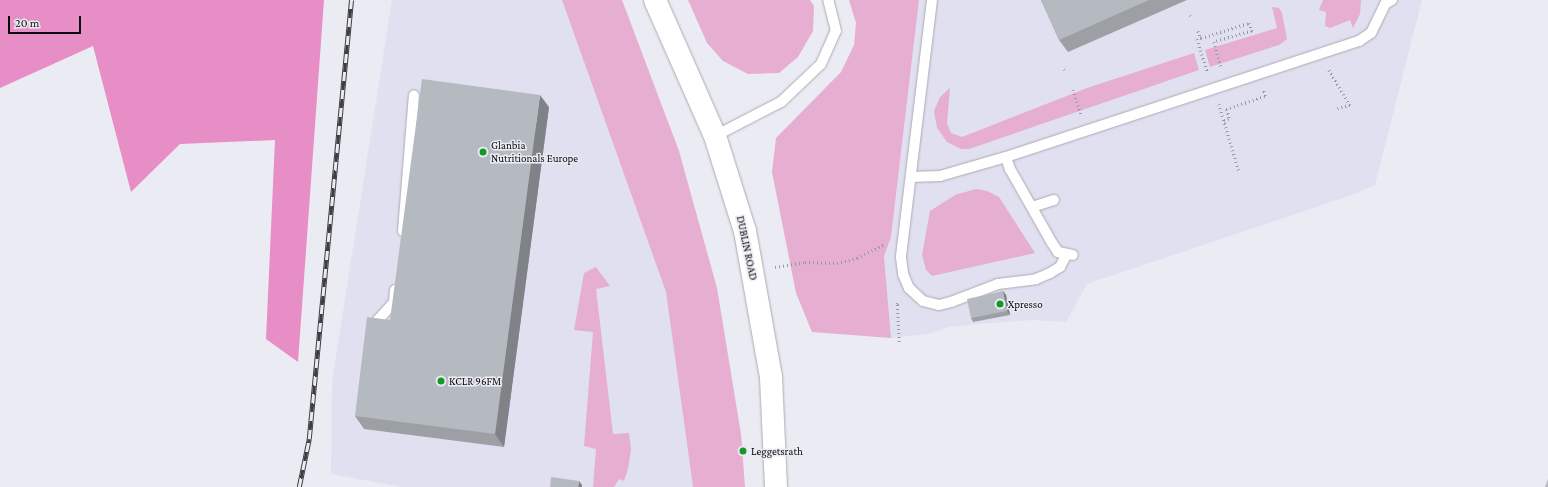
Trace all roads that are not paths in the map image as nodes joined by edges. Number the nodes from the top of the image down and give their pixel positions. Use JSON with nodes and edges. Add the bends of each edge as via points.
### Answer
{"nodes":[{"id":1,"x":655,"y":0,"type":"edge"},
{"id":2,"x":828,"y":0,"type":"edge"},
{"id":3,"x":932,"y":0,"type":"edge"},
{"id":4,"x":1392,"y":0,"type":"edge"},
{"id":5,"x":414,"y":95,"type":"dead end"},
{"id":6,"x":715,"y":136,"type":"junction"},
{"id":7,"x":1006,"y":157,"type":"junction"},
{"id":8,"x":911,"y":176,"type":"junction"},
{"id":9,"x":1054,"y":200,"type":"dead end"},
{"id":10,"x":1032,"y":207,"type":"junction"},
{"id":11,"x":401,"y":242,"type":"edge"},
{"id":12,"x":396,"y":279,"type":"edge"},
{"id":13,"x":372,"y":343,"type":"edge"},
{"id":14,"x":776,"y":487,"type":"edge"}],
"edges":[{"from":1,"to":6,"type":"main road","name":"DUBLIN ROAD"},
{"from":2,"to":6,"type":"lane","via":[[836,31],[821,64],[781,102]]},
{"from":3,"to":8,"type":"lane"},
{"from":4,"to":7,"type":"lane","via":[[1385,4],[1374,28],[1364,38]]},
{"from":5,"to":11,"type":"lane"},
{"from":6,"to":14,"type":"main road","name":"DUBLIN ROAD","via":[[745,232],[771,377]]},
{"from":7,"to":8,"type":"lane","via":[[940,176]]},
{"from":7,"to":10,"type":"lane"},
{"from":8,"to":10,"type":"lane","via":[[901,257],[903,274],[909,288],[923,300],[939,305],[998,284],[1036,279],[1060,267],[1070,255],[1055,248]]},
{"from":9,"to":10,"type":"lane"},
{"from":12,"to":13,"type":"lane","via":[[394,302],[378,320]]}]}
